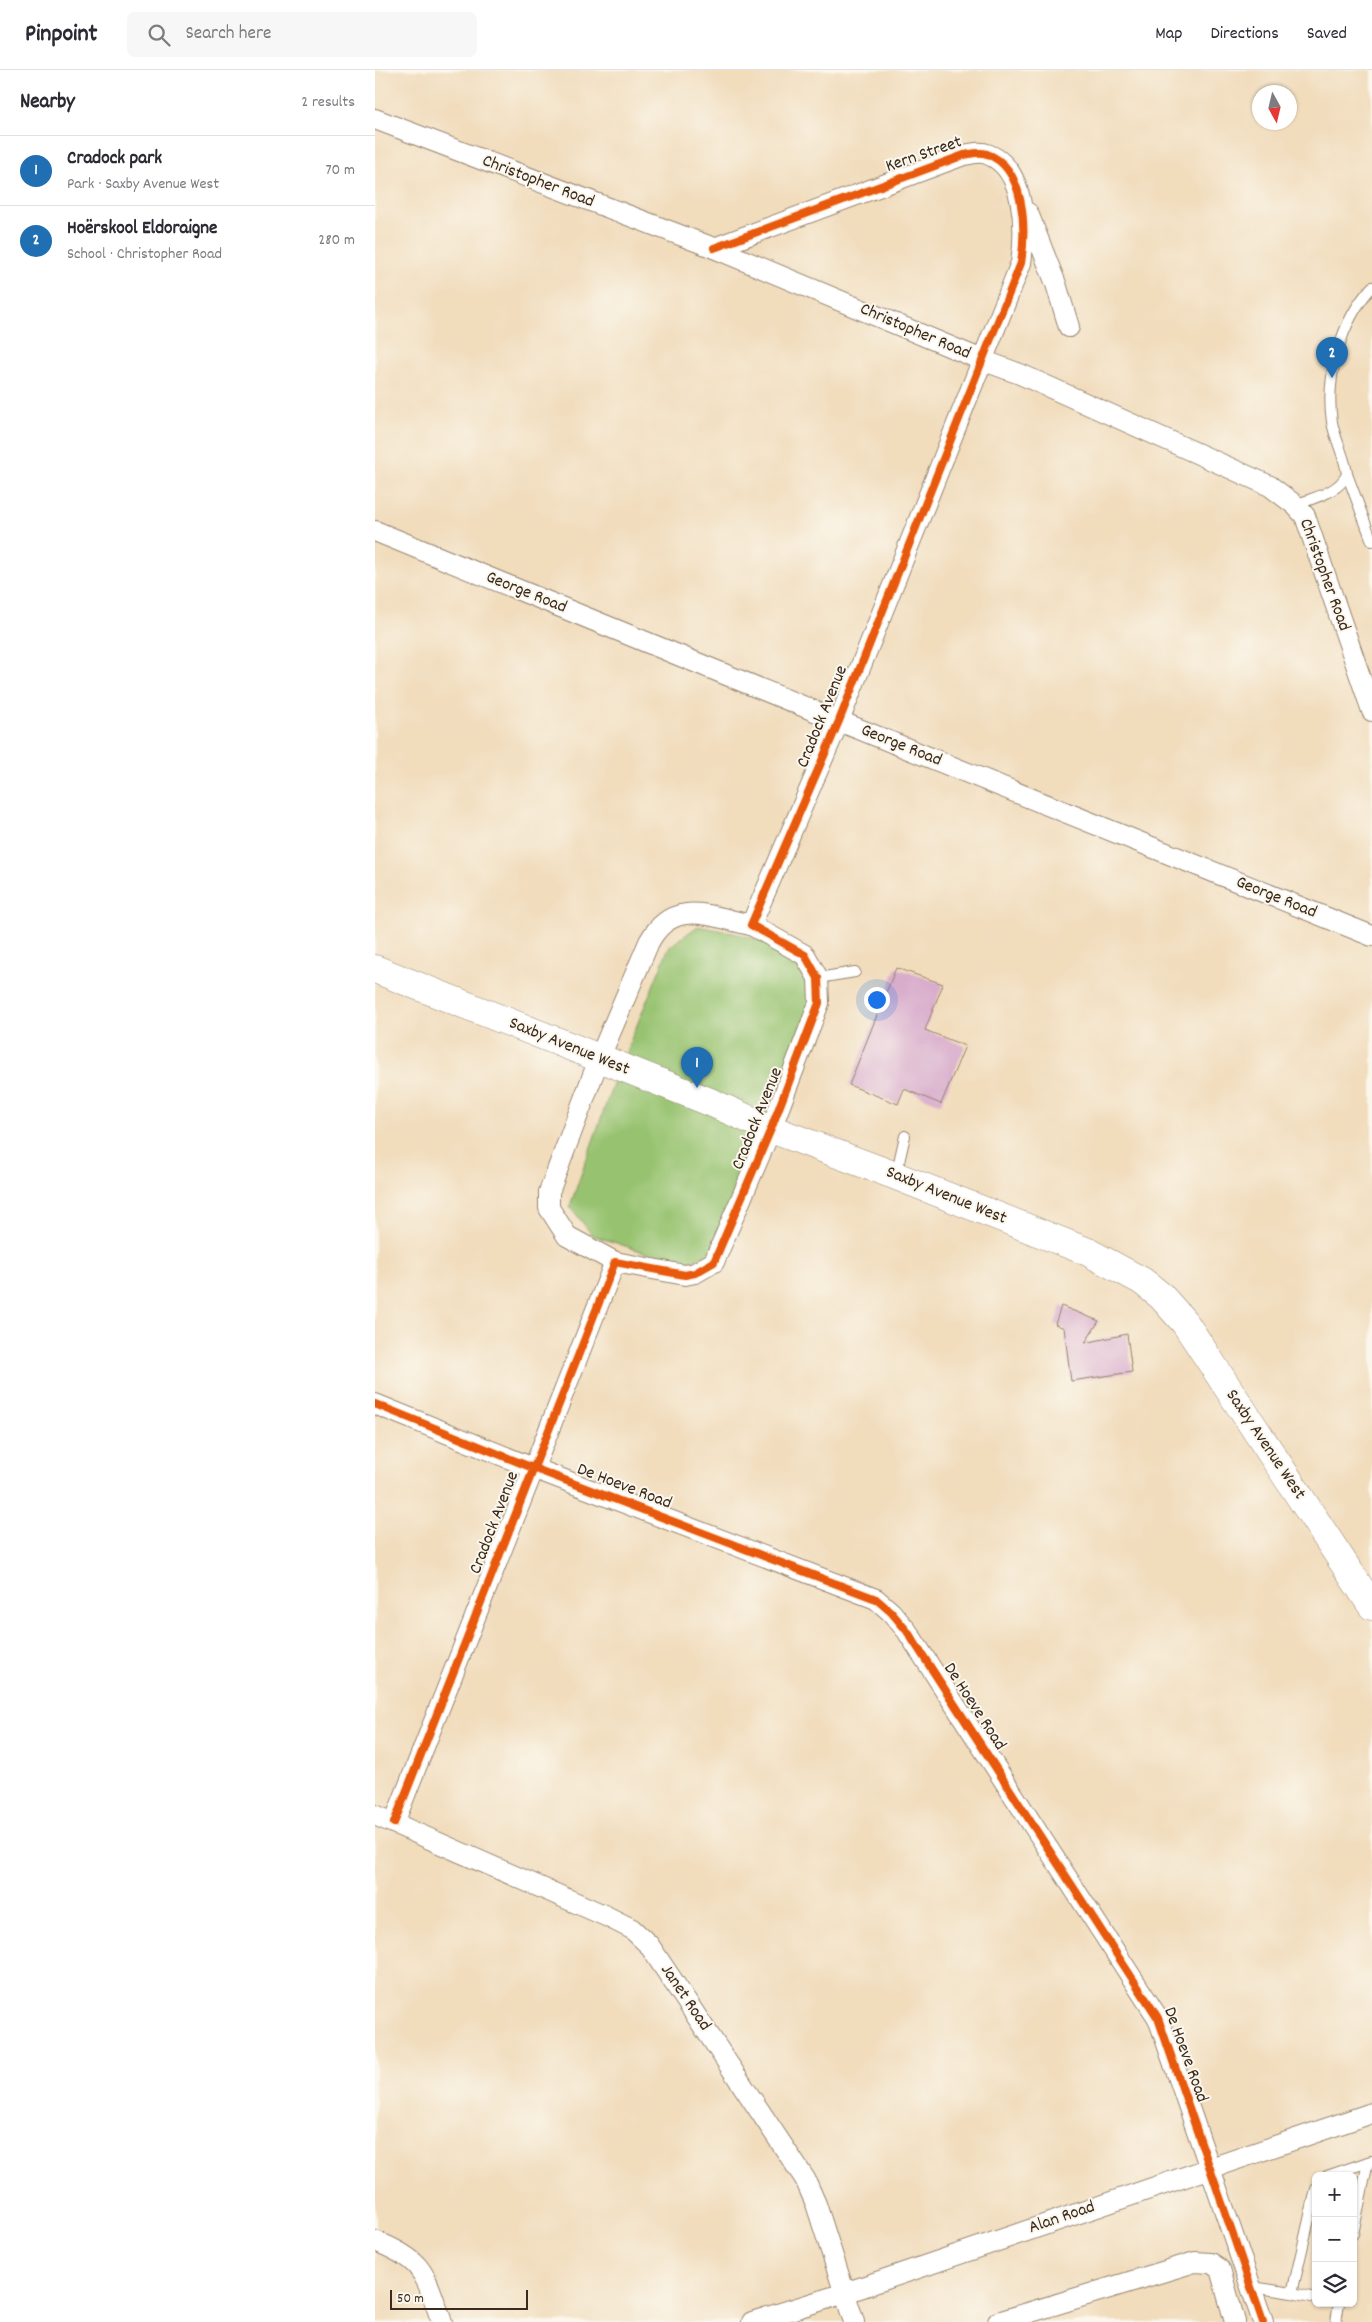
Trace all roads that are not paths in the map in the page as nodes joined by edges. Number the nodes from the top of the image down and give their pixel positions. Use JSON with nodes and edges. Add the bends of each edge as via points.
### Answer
{"nodes":[{"id":1,"x":375,"y":119,"type":"edge"},
{"id":2,"x":1016,"y":186,"type":"junction"},
{"id":3,"x":714,"y":248,"type":"junction"},
{"id":4,"x":1372,"y":287,"type":"edge"},
{"id":5,"x":1069,"y":327,"type":"dead end"},
{"id":6,"x":981,"y":360,"type":"junction"},
{"id":7,"x":1347,"y":474,"type":"junction"},
{"id":8,"x":1295,"y":505,"type":"junction"},
{"id":9,"x":375,"y":531,"type":"edge"},
{"id":10,"x":1372,"y":541,"type":"edge"},
{"id":11,"x":1372,"y":711,"type":"edge"},
{"id":12,"x":839,"y":722,"type":"junction"},
{"id":13,"x":751,"y":925,"type":"junction"},
{"id":14,"x":1372,"y":936,"type":"edge"},
{"id":15,"x":375,"y":969,"type":"edge"},
{"id":16,"x":855,"y":972,"type":"dead end"},
{"id":17,"x":818,"y":978,"type":"junction"},
{"id":18,"x":599,"y":1059,"type":"junction"},
{"id":19,"x":771,"y":1129,"type":"junction"},
{"id":20,"x":905,"y":1136,"type":"dead end"},
{"id":21,"x":896,"y":1176,"type":"junction"},
{"id":22,"x":615,"y":1262,"type":"junction"},
{"id":23,"x":375,"y":1404,"type":"edge"},
{"id":24,"x":533,"y":1468,"type":"junction"},
{"id":25,"x":1372,"y":1606,"type":"edge"},
{"id":26,"x":375,"y":1815,"type":"edge"},
{"id":27,"x":394,"y":1822,"type":"junction"},
{"id":28,"x":1372,"y":2113,"type":"edge"},
{"id":29,"x":1370,"y":2161,"type":"edge"},
{"id":30,"x":1208,"y":2167,"type":"junction"},
{"id":31,"x":1338,"y":2172,"type":"edge"},
{"id":32,"x":1312,"y":2206,"type":"edge"},
{"id":33,"x":1357,"y":2217,"type":"edge"},
{"id":34,"x":375,"y":2240,"type":"edge"},
{"id":35,"x":1252,"y":2287,"type":"junction"},
{"id":36,"x":845,"y":2293,"type":"junction"},
{"id":37,"x":1292,"y":2293,"type":"junction"},
{"id":38,"x":1312,"y":2297,"type":"edge"},
{"id":39,"x":1338,"y":2307,"type":"edge"},
{"id":40,"x":442,"y":2322,"type":"edge"},
{"id":41,"x":752,"y":2322,"type":"edge"},
{"id":42,"x":854,"y":2322,"type":"edge"},
{"id":43,"x":998,"y":2322,"type":"edge"},
{"id":44,"x":1235,"y":2322,"type":"edge"},
{"id":45,"x":1263,"y":2322,"type":"edge"},
{"id":46,"x":1335,"y":2322,"type":"edge"}],
"edges":[{"from":1,"to":3,"type":"street","name":"Christopher Road"},
{"from":2,"to":3,"type":"street","name":"Kern Street","via":[[1005,165],[994,158],[985,153],[964,155]]},
{"from":2,"to":5,"type":"street","name":"Kern Street","via":[[1040,239]]},
{"from":2,"to":6,"type":"street","name":"Kern Street","via":[[1024,223],[1021,263]]},
{"from":3,"to":6,"type":"street","name":"Christopher Road"},
{"from":4,"to":7,"type":"lane","via":[[1349,319],[1333,378],[1332,425]]},
{"from":6,"to":8,"type":"street","name":"Christopher Road","via":[[1020,374],[1270,486]]},
{"from":6,"to":12,"type":"street","name":"Cradock Avenue"},
{"from":7,"to":8,"type":"lane","via":[[1336,488]]},
{"from":7,"to":10,"type":"lane"},
{"from":8,"to":11,"type":"street","name":"Christopher Road","via":[[1308,523]]},
{"from":9,"to":12,"type":"street","name":"George Road"},
{"from":12,"to":13,"type":"street","name":"Cradock Avenue"},
{"from":12,"to":14,"type":"street","name":"George Road"},
{"from":13,"to":17,"type":"street","name":"Cradock Avenue","via":[[805,955]]},
{"from":13,"to":18,"type":"street","name":"Cradock Avenue","via":[[687,912],[663,923],[649,942]]},
{"from":15,"to":18,"type":"street","name":"Saxby Avenue West"},
{"from":16,"to":17,"type":"lane"},
{"from":17,"to":19,"type":"street","name":"Cradock Avenue","via":[[819,1003]]},
{"from":18,"to":19,"type":"street","name":"Saxby Avenue West"},
{"from":18,"to":22,"type":"street","name":"Cradock Avenue","via":[[549,1192],[549,1208],[567,1236]]},
{"from":19,"to":21,"type":"street","name":"Saxby Avenue West"},
{"from":19,"to":22,"type":"street","name":"Cradock Avenue","via":[[714,1262],[685,1275]]},
{"from":20,"to":21,"type":"lane"},
{"from":21,"to":25,"type":"street","name":"Saxby Avenue West","via":[[1087,1252],[1142,1281],[1161,1296],[1185,1323]]},
{"from":22,"to":24,"type":"street","name":"Cradock Avenue"},
{"from":23,"to":24,"type":"street","name":"De Hoeve Road"},
{"from":24,"to":27,"type":"street","name":"Cradock Avenue"},
{"from":24,"to":30,"type":"street","name":"De Hoeve Road","via":[[854,1590],[876,1599],[891,1612],[907,1631],[1154,2011],[1165,2032]]},
{"from":26,"to":27,"type":"street","name":"Janet Road"},
{"from":27,"to":36,"type":"street","name":"Janet Road","via":[[606,1916],[632,1929],[649,1945],[805,2178],[817,2204]]},
{"from":28,"to":30,"type":"street","name":"Alan Road"},
{"from":29,"to":31,"type":"lane"},
{"from":29,"to":33,"type":"lane"},
{"from":30,"to":35,"type":"street","name":"De Hoeve Road"},
{"from":30,"to":36,"type":"street","name":"Alan Road"},
{"from":32,"to":37,"type":"lane"},
{"from":34,"to":40,"type":"street","via":[[395,2249],[419,2267]]},
{"from":35,"to":37,"type":"lane"},
{"from":35,"to":45,"type":"street","name":"De Hoeve Road"},
{"from":36,"to":41,"type":"street","name":"Alan Road"},
{"from":36,"to":42,"type":"street","name":"Janet Road"},
{"from":37,"to":38,"type":"lane"},
{"from":39,"to":46,"type":"lane"},
{"from":43,"to":44,"type":"street","via":[[1141,2276],[1203,2261],[1217,2264],[1220,2269]]}]}
